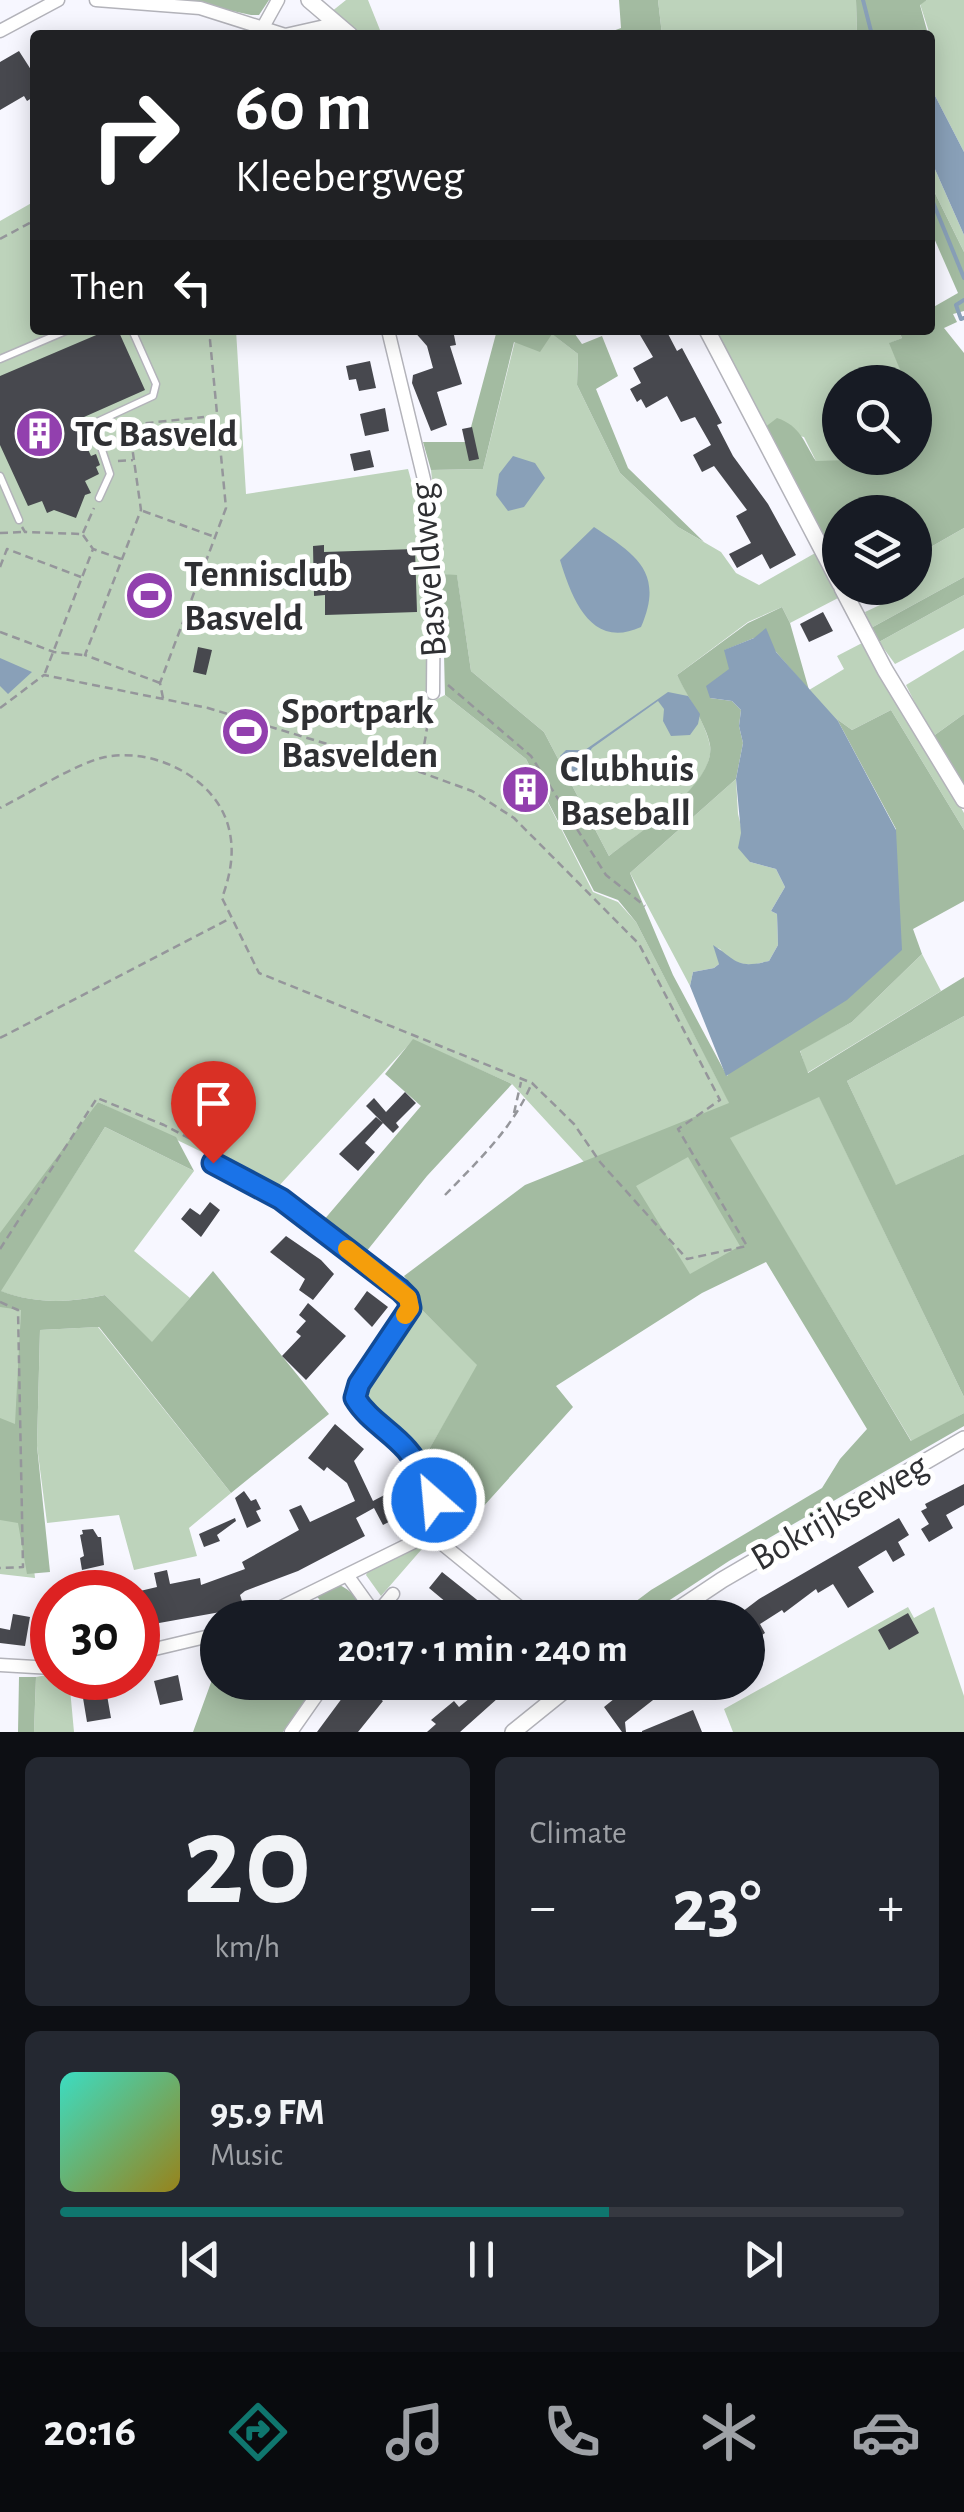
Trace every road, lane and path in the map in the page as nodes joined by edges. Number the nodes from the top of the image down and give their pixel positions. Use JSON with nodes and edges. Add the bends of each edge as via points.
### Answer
{"nodes":[{"id":1,"x":58,"y":0,"type":"edge"},
{"id":2,"x":96,"y":0,"type":"edge"},
{"id":3,"x":278,"y":0,"type":"edge"},
{"id":4,"x":309,"y":0,"type":"edge"},
{"id":5,"x":334,"y":24,"type":"junction"},
{"id":6,"x":258,"y":30,"type":"edge"},
{"id":7,"x":264,"y":30,"type":"edge"},
{"id":8,"x":307,"y":30,"type":"edge"},
{"id":9,"x":343,"y":30,"type":"edge"},
{"id":10,"x":0,"y":31,"type":"edge"},
{"id":11,"x":30,"y":223,"type":"edge"},
{"id":12,"x":0,"y":239,"type":"edge"},
{"id":13,"x":56,"y":335,"type":"edge"},
{"id":14,"x":134,"y":335,"type":"edge"},
{"id":15,"x":212,"y":335,"type":"edge"},
{"id":16,"x":389,"y":335,"type":"edge"},
{"id":17,"x":709,"y":335,"type":"edge"},
{"id":18,"x":0,"y":359,"type":"edge"},
{"id":19,"x":204,"y":417,"type":"dead end"},
{"id":20,"x":134,"y":460,"type":"junction"},
{"id":21,"x":106,"y":462,"type":"junction"},
{"id":22,"x":0,"y":476,"type":"edge"},
{"id":23,"x":98,"y":498,"type":"joint"},
{"id":24,"x":141,"y":510,"type":"junction"},
{"id":25,"x":19,"y":520,"type":"joint"},
{"id":26,"x":25,"y":532,"type":"junction"},
{"id":27,"x":0,"y":533,"type":"edge"},
{"id":28,"x":82,"y":534,"type":"junction"},
{"id":29,"x":216,"y":538,"type":"junction"},
{"id":30,"x":93,"y":549,"type":"junction"},
{"id":31,"x":822,"y":550,"type":"edge"},
{"id":32,"x":122,"y":560,"type":"junction"},
{"id":33,"x":0,"y":567,"type":"edge"},
{"id":34,"x":82,"y":578,"type":"junction"},
{"id":35,"x":851,"y":605,"type":"edge"},
{"id":36,"x":0,"y":632,"type":"edge"},
{"id":37,"x":54,"y":652,"type":"junction"},
{"id":38,"x":85,"y":655,"type":"junction"},
{"id":39,"x":435,"y":674,"type":"junction"},
{"id":40,"x":44,"y":675,"type":"junction"},
{"id":41,"x":160,"y":683,"type":"junction"},
{"id":42,"x":433,"y":693,"type":"joint"},
{"id":43,"x":163,"y":700,"type":"junction"},
{"id":44,"x":0,"y":708,"type":"edge"},
{"id":45,"x":420,"y":772,"type":"junction"},
{"id":46,"x":964,"y":800,"type":"edge"},
{"id":47,"x":0,"y":808,"type":"edge"},
{"id":48,"x":646,"y":906,"type":"dead end"},
{"id":49,"x":231,"y":918,"type":"junction"},
{"id":50,"x":0,"y":1038,"type":"edge"},
{"id":51,"x":522,"y":1080,"type":"junction"},
{"id":52,"x":532,"y":1084,"type":"junction"},
{"id":53,"x":514,"y":1115,"type":"junction"},
{"id":54,"x":213,"y":1157,"type":"joint"},
{"id":55,"x":445,"y":1195,"type":"dead end"},
{"id":56,"x":0,"y":1249,"type":"edge"},
{"id":57,"x":0,"y":1302,"type":"edge"},
{"id":58,"x":964,"y":1439,"type":"edge"},
{"id":59,"x":430,"y":1534,"type":"junction"},
{"id":60,"x":0,"y":1568,"type":"edge"},
{"id":61,"x":347,"y":1575,"type":"junction"},
{"id":62,"x":393,"y":1594,"type":"dead end"},
{"id":63,"x":296,"y":1600,"type":"edge"},
{"id":64,"x":363,"y":1600,"type":"edge"},
{"id":65,"x":388,"y":1600,"type":"edge"},
{"id":66,"x":511,"y":1600,"type":"edge"},
{"id":67,"x":692,"y":1600,"type":"edge"},
{"id":68,"x":200,"y":1638,"type":"edge"},
{"id":69,"x":160,"y":1648,"type":"edge"},
{"id":70,"x":0,"y":1665,"type":"edge"},
{"id":71,"x":30,"y":1667,"type":"edge"},
{"id":72,"x":313,"y":1700,"type":"edge"},
{"id":73,"x":552,"y":1700,"type":"edge"},
{"id":74,"x":291,"y":1732,"type":"edge"},
{"id":75,"x":512,"y":1732,"type":"edge"}],
"edges":[{"from":1,"to":10,"type":"street"},
{"from":2,"to":6,"type":"street","via":[[200,8]]},
{"from":3,"to":7,"type":"street"},
{"from":4,"to":5,"type":"street"},
{"from":5,"to":8,"type":"street"},
{"from":5,"to":9,"type":"street"},
{"from":11,"to":12,"type":"path"},
{"from":13,"to":18,"type":"lane"},
{"from":14,"to":21,"type":"lane","via":[[156,384],[153,396],[99,420]]},
{"from":15,"to":29,"type":"path","via":[[226,508]]},
{"from":16,"to":39,"type":"street","name":"Basveldweg","via":[[427,492]]},
{"from":17,"to":31,"type":"street"},
{"from":19,"to":20,"type":"path","via":[[130,425]]},
{"from":20,"to":21,"type":"path"},
{"from":20,"to":24,"type":"path"},
{"from":21,"to":23,"type":"lane","via":[[110,474]]},
{"from":22,"to":25,"type":"lane"},
{"from":23,"to":28,"type":"path"},
{"from":24,"to":29,"type":"path"},
{"from":24,"to":32,"type":"path"},
{"from":25,"to":26,"type":"path"},
{"from":26,"to":27,"type":"path"},
{"from":26,"to":28,"type":"path"},
{"from":28,"to":30,"type":"path"},
{"from":29,"to":41,"type":"path"},
{"from":30,"to":32,"type":"path"},
{"from":30,"to":34,"type":"path"},
{"from":32,"to":38,"type":"path"},
{"from":33,"to":34,"type":"path","via":[[7,550]]},
{"from":34,"to":37,"type":"path"},
{"from":35,"to":46,"type":"street"},
{"from":36,"to":37,"type":"path"},
{"from":37,"to":38,"type":"path"},
{"from":37,"to":40,"type":"path"},
{"from":38,"to":41,"type":"path"},
{"from":39,"to":42,"type":"street","name":"Basveldweg"},
{"from":39,"to":48,"type":"path","via":[[531,756],[606,875]]},
{"from":40,"to":43,"type":"path"},
{"from":40,"to":44,"type":"path"},
{"from":41,"to":43,"type":"path"},
{"from":42,"to":45,"type":"path"},
{"from":43,"to":45,"type":"path"},
{"from":45,"to":52,"type":"path","via":[[472,791],[514,818],[639,944],[720,1100],[678,1130],[747,1246],[687,1259]]},
{"from":47,"to":49,"type":"path","via":[[102,758],[131,754],[164,763],[214,800],[229,829],[231,866],[222,898]]},
{"from":49,"to":50,"type":"path"},
{"from":49,"to":51,"type":"path","via":[[260,973]]},
{"from":51,"to":52,"type":"path"},
{"from":51,"to":53,"type":"path"},
{"from":52,"to":53,"type":"path"},
{"from":53,"to":55,"type":"path"},
{"from":54,"to":56,"type":"path","via":[[164,1125],[97,1098]]},
{"from":54,"to":59,"type":"street","via":[[281,1199],[408,1298],[410,1308],[355,1398],[421,1469],[434,1500]]},
{"from":57,"to":60,"type":"path","via":[[18,1310],[23,1566]]},
{"from":58,"to":67,"type":"street","name":"Bokrijkseweg"},
{"from":59,"to":61,"type":"street"},
{"from":59,"to":66,"type":"street"},
{"from":61,"to":63,"type":"street"},
{"from":61,"to":64,"type":"street"},
{"from":62,"to":65,"type":"street"},
{"from":68,"to":69,"type":"street"},
{"from":70,"to":71,"type":"street"},
{"from":72,"to":74,"type":"street"},
{"from":73,"to":75,"type":"street"}]}
